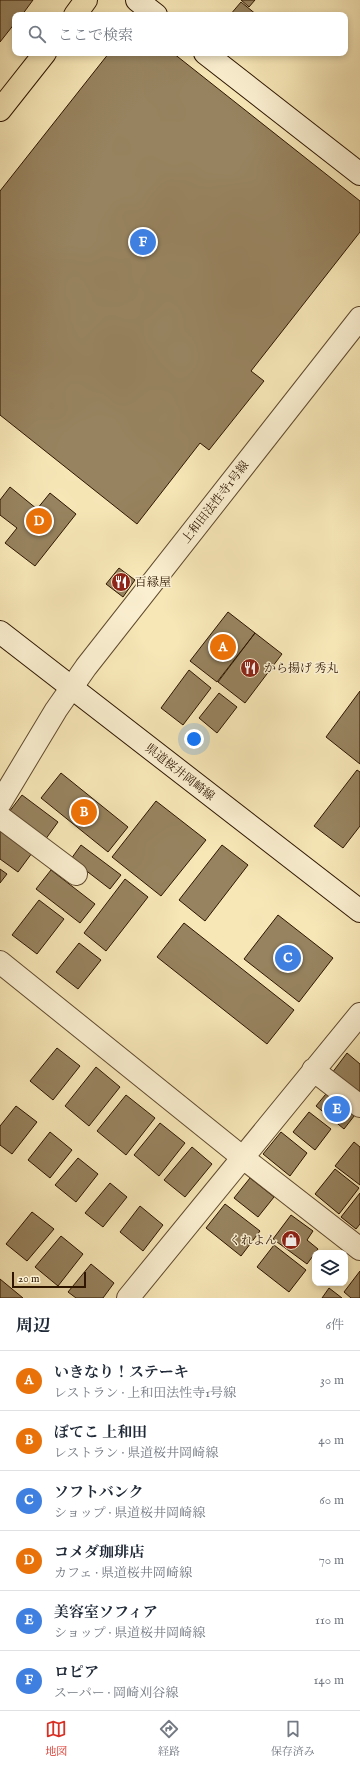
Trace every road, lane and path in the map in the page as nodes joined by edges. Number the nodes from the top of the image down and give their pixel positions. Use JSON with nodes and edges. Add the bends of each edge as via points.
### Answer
{"nodes":[{"id":1,"x":86,"y":0,"type":"edge"},
{"id":2,"x":137,"y":0,"type":"edge"},
{"id":3,"x":77,"y":12,"type":"edge"},
{"id":4,"x":152,"y":12,"type":"edge"},
{"id":5,"x":43,"y":56,"type":"edge"},
{"id":6,"x":209,"y":56,"type":"edge"},
{"id":7,"x":0,"y":110,"type":"edge"},
{"id":8,"x":360,"y":174,"type":"edge"},
{"id":9,"x":360,"y":318,"type":"edge"},
{"id":10,"x":0,"y":632,"type":"edge"},
{"id":11,"x":71,"y":687,"type":"junction"},
{"id":12,"x":0,"y":803,"type":"edge"},
{"id":13,"x":0,"y":817,"type":"edge"},
{"id":14,"x":76,"y":874,"type":"dead end"},
{"id":15,"x":360,"y":911,"type":"edge"},
{"id":16,"x":0,"y":962,"type":"edge"},
{"id":17,"x":360,"y":1014,"type":"edge"},
{"id":18,"x":313,"y":1070,"type":"junction"},
{"id":19,"x":360,"y":1106,"type":"edge"},
{"id":20,"x":242,"y":1157,"type":"junction"},
{"id":21,"x":360,"y":1249,"type":"edge"},
{"id":22,"x":128,"y":1298,"type":"edge"}],
"edges":[{"from":1,"to":3,"type":"main road"},
{"from":2,"to":4,"type":"street"},
{"from":5,"to":7,"type":"main road"},
{"from":6,"to":8,"type":"street"},
{"from":9,"to":11,"type":"street","name":"上和田法性寺1号線"},
{"from":10,"to":11,"type":"street","name":"県道桜井岡崎線"},
{"from":11,"to":12,"type":"street","name":"上和田法性寺1号線"},
{"from":11,"to":15,"type":"street","name":"県道桜井岡崎線"},
{"from":13,"to":14,"type":"street"},
{"from":16,"to":20,"type":"street"},
{"from":17,"to":18,"type":"street"},
{"from":18,"to":19,"type":"street"},
{"from":18,"to":20,"type":"street"},
{"from":20,"to":21,"type":"street"},
{"from":20,"to":22,"type":"street"}]}
